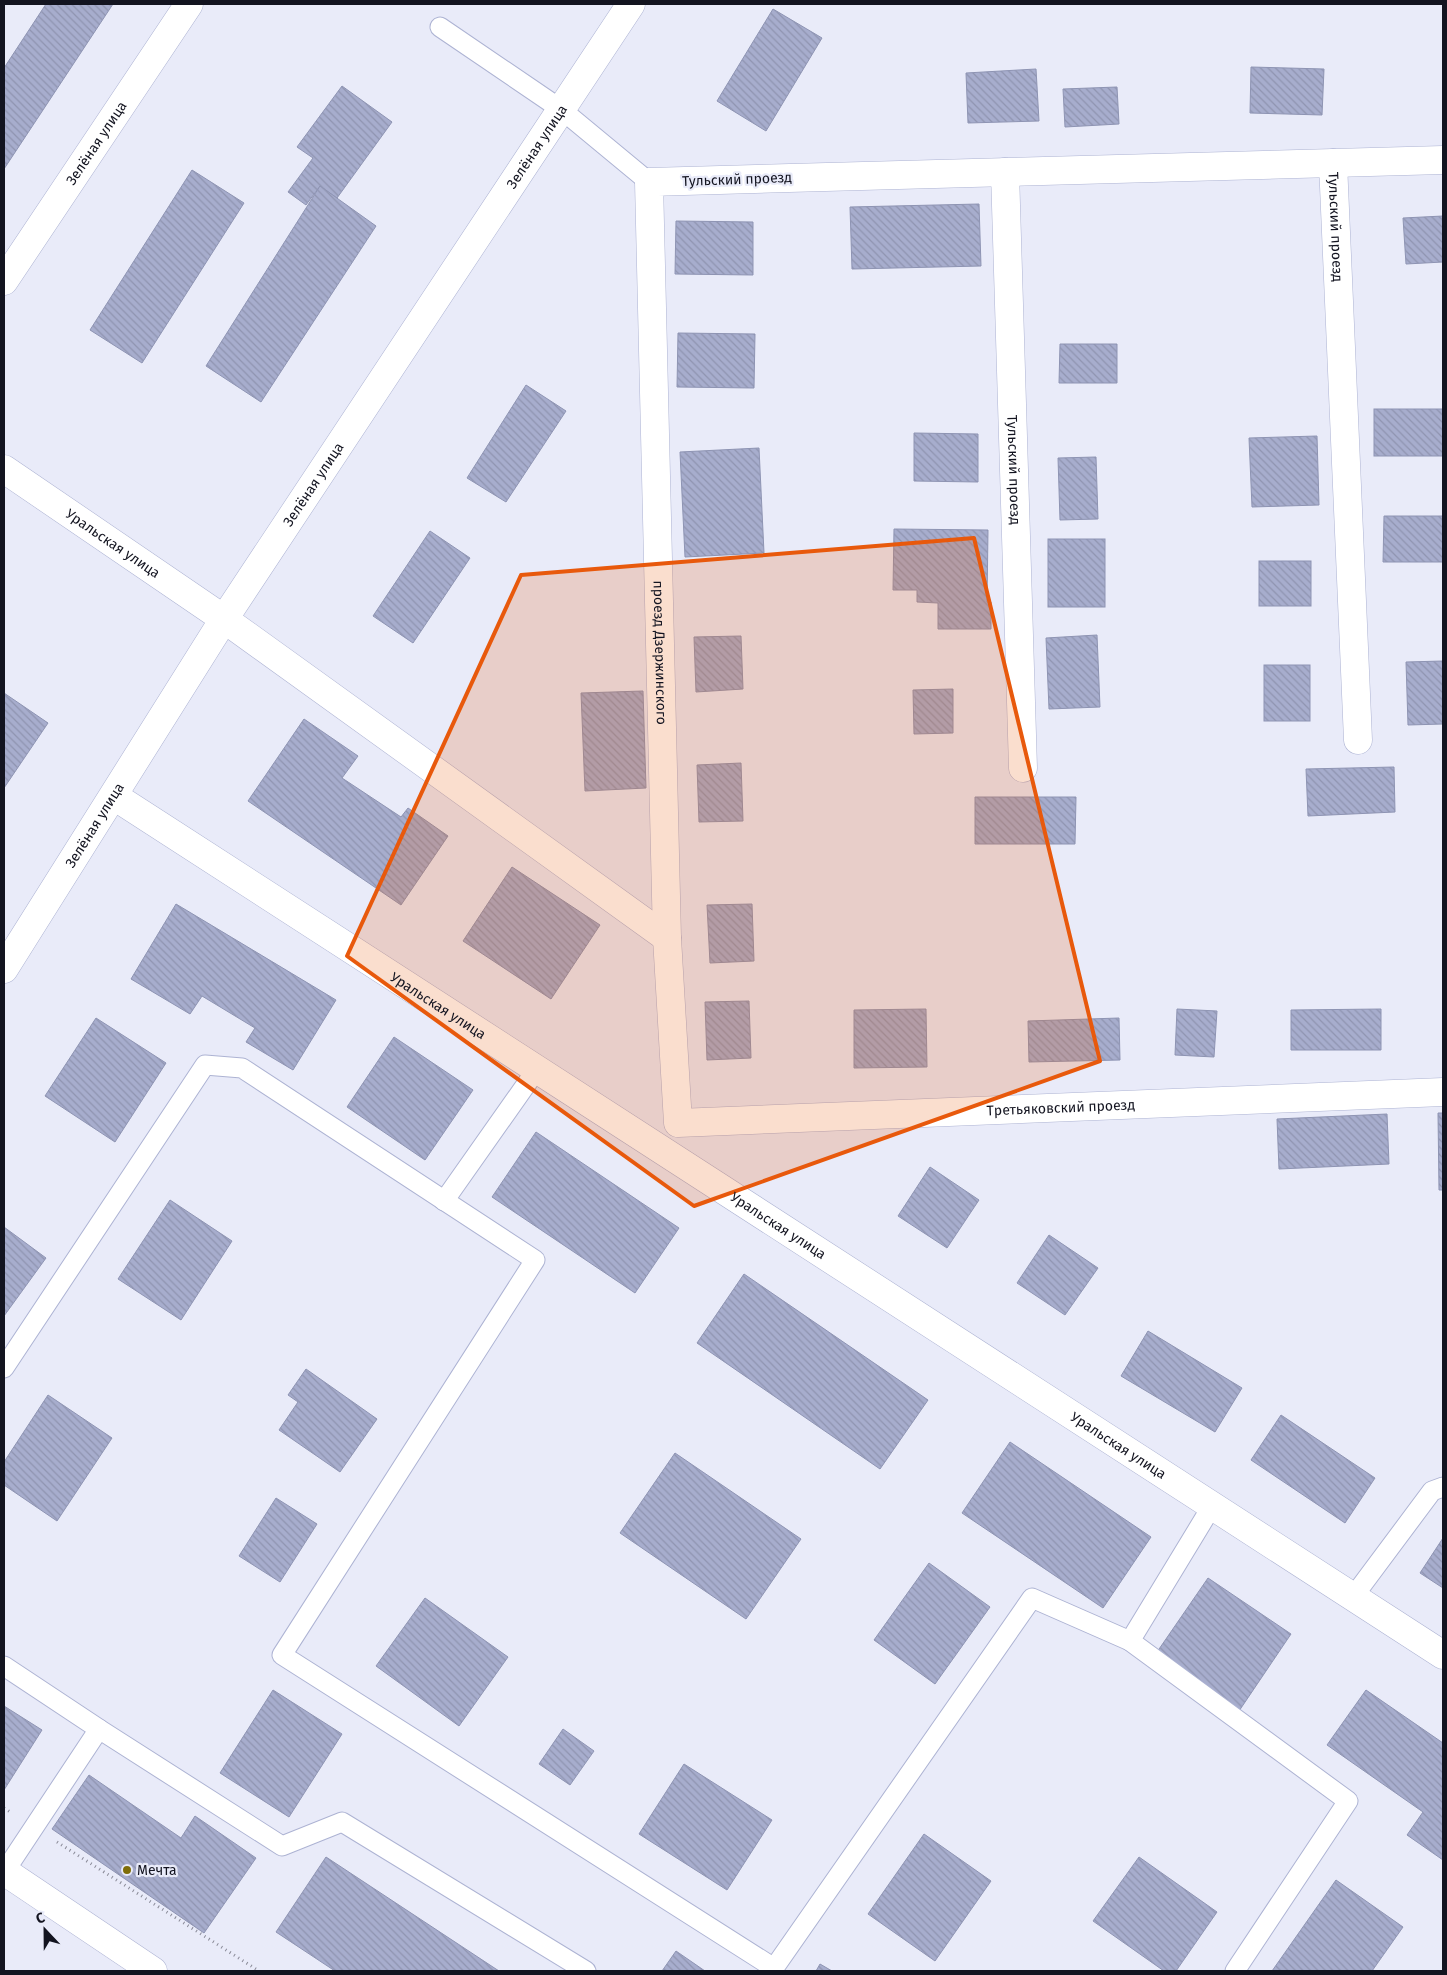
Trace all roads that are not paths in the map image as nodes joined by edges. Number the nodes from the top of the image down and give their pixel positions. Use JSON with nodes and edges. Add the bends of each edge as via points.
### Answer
{"nodes":[{"id":1,"x":189,"y":4,"type":"edge"},
{"id":2,"x":631,"y":4,"type":"edge"},
{"id":3,"x":440,"y":27,"type":"dead end"},
{"id":4,"x":562,"y":110,"type":"junction"},
{"id":5,"x":1443,"y":160,"type":"edge"},
{"id":6,"x":1333,"y":163,"type":"junction"},
{"id":7,"x":1005,"y":172,"type":"junction"},
{"id":8,"x":649,"y":182,"type":"junction"},
{"id":9,"x":4,"y":281,"type":"edge"},
{"id":10,"x":4,"y":469,"type":"edge"},
{"id":11,"x":224,"y":619,"type":"junction"},
{"id":12,"x":1358,"y":740,"type":"dead end"},
{"id":13,"x":1023,"y":768,"type":"dead end"},
{"id":14,"x":114,"y":796,"type":"junction"},
{"id":15,"x":667,"y":938,"type":"junction"},
{"id":16,"x":4,"y":969,"type":"edge"},
{"id":17,"x":537,"y":1070,"type":"junction"},
{"id":18,"x":1443,"y":1092,"type":"edge"},
{"id":19,"x":678,"y":1123,"type":"junction"},
{"id":20,"x":661,"y":1149,"type":"junction"},
{"id":21,"x":444,"y":1200,"type":"junction"},
{"id":22,"x":4,"y":1368,"type":"edge"},
{"id":23,"x":1443,"y":1487,"type":"edge"},
{"id":24,"x":1212,"y":1506,"type":"junction"},
{"id":25,"x":1353,"y":1597,"type":"junction"},
{"id":26,"x":1130,"y":1641,"type":"junction"},
{"id":27,"x":1443,"y":1656,"type":"edge"},
{"id":28,"x":4,"y":1666,"type":"edge"},
{"id":29,"x":99,"y":1729,"type":"junction"},
{"id":30,"x":4,"y":1871,"type":"edge"},
{"id":31,"x":773,"y":1970,"type":"edge"},
{"id":32,"x":153,"y":1971,"type":"edge"},
{"id":33,"x":586,"y":1971,"type":"edge"},
{"id":34,"x":1235,"y":1971,"type":"edge"}],
"edges":[{"from":1,"to":9,"type":"street","name":"Зелёная улица"},
{"from":2,"to":4,"type":"street","name":"Зелёная улица"},
{"from":3,"to":4,"type":"lane"},
{"from":4,"to":8,"type":"lane"},
{"from":4,"to":11,"type":"street","name":"Зелёная улица"},
{"from":5,"to":6,"type":"street","name":"Тульский проезд"},
{"from":6,"to":7,"type":"street","name":"Тульский проезд"},
{"from":6,"to":12,"type":"street","name":"Тульский проезд"},
{"from":7,"to":8,"type":"street","name":"Тульский проезд"},
{"from":7,"to":13,"type":"street","name":"Тульский проезд"},
{"from":8,"to":15,"type":"street","name":"проезд Дзержинского"},
{"from":10,"to":11,"type":"street","name":"Уральская улица"},
{"from":11,"to":14,"type":"street","name":"Зелёная улица"},
{"from":11,"to":15,"type":"street","name":"Уральская улица"},
{"from":14,"to":16,"type":"street","name":"Зелёная улица"},
{"from":14,"to":17,"type":"street","name":"Уральская улица"},
{"from":15,"to":19,"type":"street","name":"проезд Дзержинского"},
{"from":17,"to":20,"type":"street","name":"Уральская улица"},
{"from":17,"to":21,"type":"lane"},
{"from":18,"to":19,"type":"street","name":"Третьяковский проезд"},
{"from":19,"to":20,"type":"lane"},
{"from":20,"to":24,"type":"street","name":"Уральская улица"},
{"from":21,"to":22,"type":"lane","via":[[242,1068],[205,1065]]},
{"from":21,"to":31,"type":"lane","via":[[535,1260],[282,1655]]},
{"from":23,"to":25,"type":"lane","via":[[1432,1491]]},
{"from":24,"to":25,"type":"street","name":"Уральская улица"},
{"from":24,"to":26,"type":"lane"},
{"from":25,"to":27,"type":"street","name":"Уральская улица"},
{"from":26,"to":31,"type":"lane","via":[[1032,1598]]},
{"from":26,"to":34,"type":"lane","via":[[1348,1802]]},
{"from":28,"to":29,"type":"lane"},
{"from":29,"to":30,"type":"lane"},
{"from":29,"to":33,"type":"lane","via":[[282,1846],[342,1822]]},
{"from":30,"to":32,"type":"street"}]}
